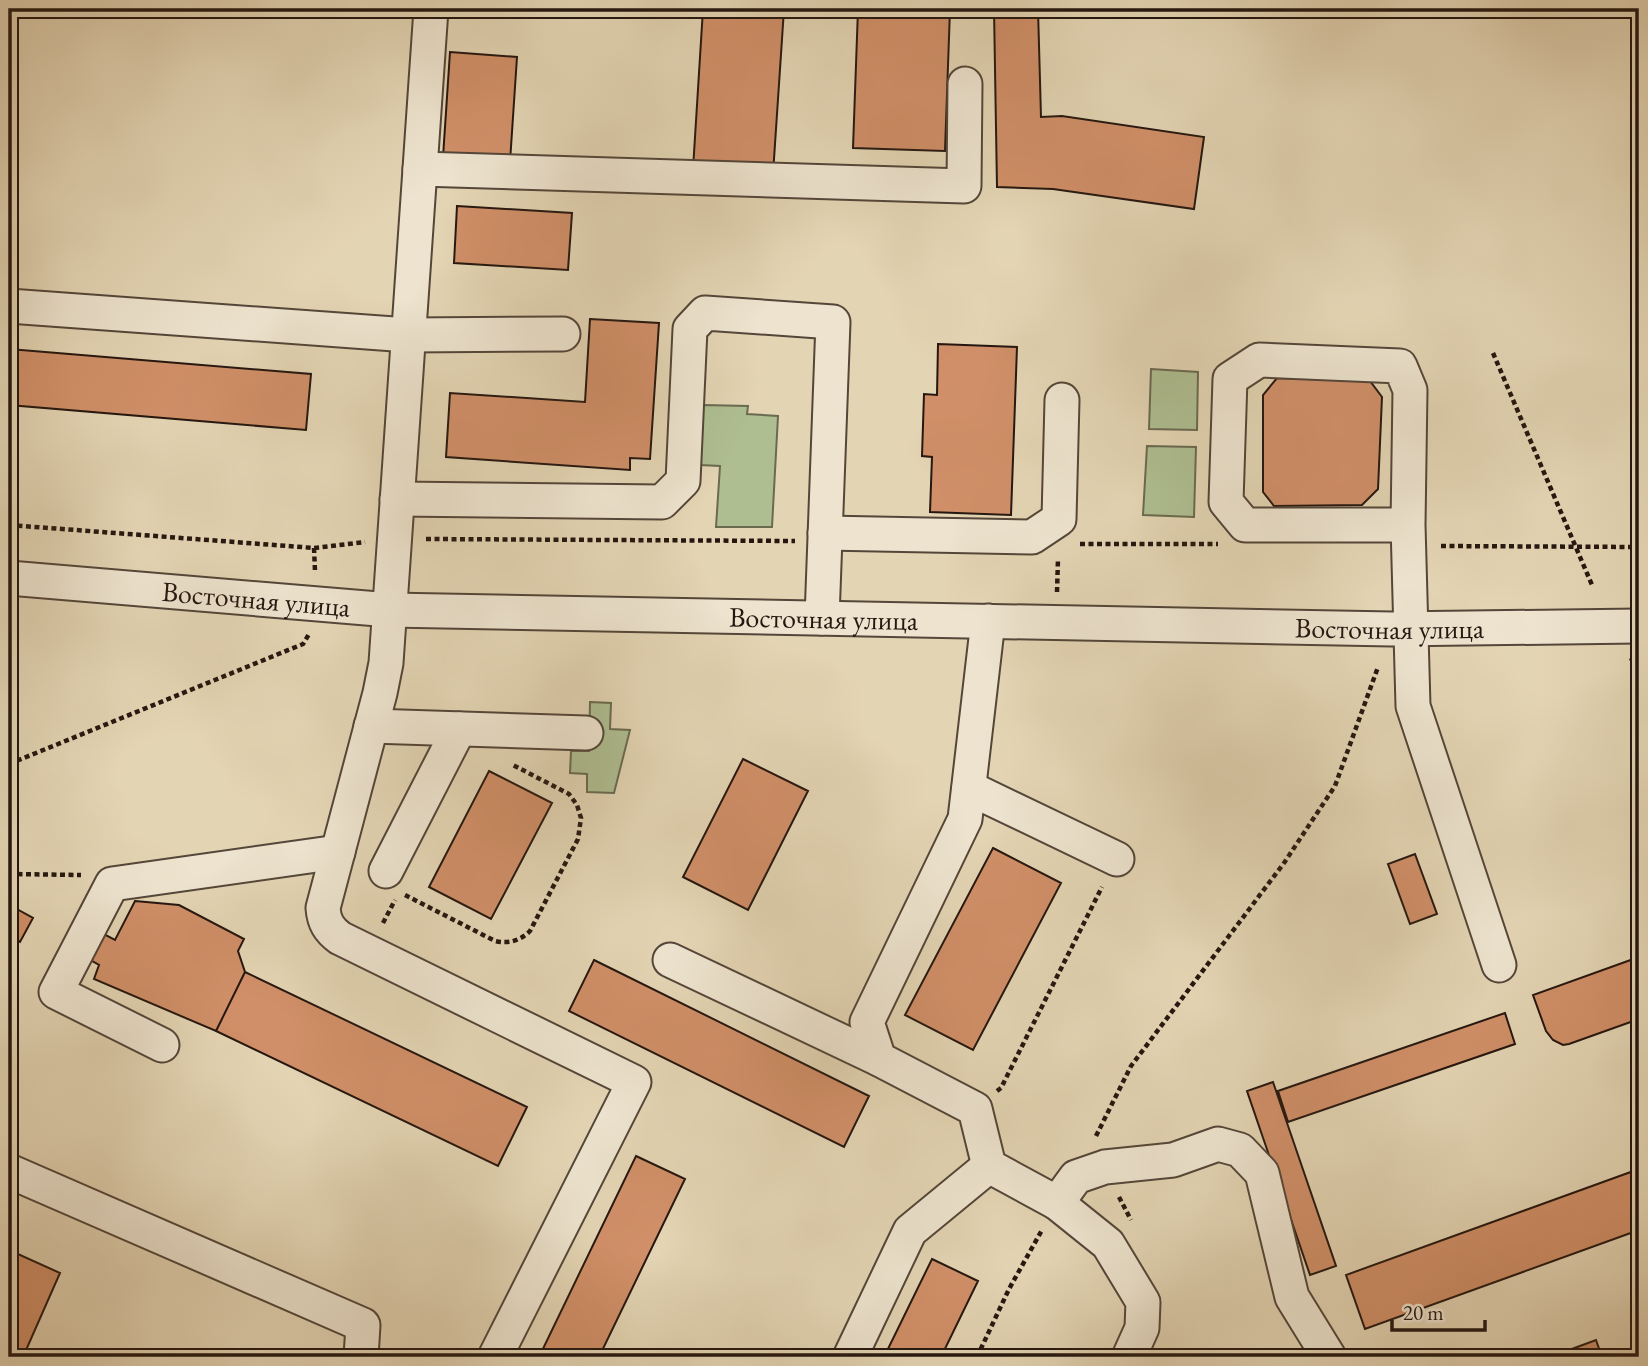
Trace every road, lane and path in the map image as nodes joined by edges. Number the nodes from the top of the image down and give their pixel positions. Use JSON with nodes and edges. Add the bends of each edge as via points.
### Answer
{"nodes":[{"id":1,"x":431,"y":9,"type":"edge"},
{"id":2,"x":965,"y":84,"type":"dead end"},
{"id":3,"x":420,"y":169,"type":"junction"},
{"id":4,"x":9,"y":306,"type":"edge"},
{"id":5,"x":563,"y":334,"type":"dead end"},
{"id":6,"x":408,"y":335,"type":"junction"},
{"id":7,"x":1493,"y":353,"type":"dead end"},
{"id":8,"x":1062,"y":400,"type":"dead end"},
{"id":9,"x":397,"y":499,"type":"junction"},
{"id":10,"x":9,"y":525,"type":"edge"},
{"id":11,"x":1408,"y":525,"type":"junction"},
{"id":12,"x":825,"y":533,"type":"junction"},
{"id":13,"x":395,"y":538,"type":"junction"},
{"id":14,"x":314,"y":548,"type":"junction"},
{"id":15,"x":1058,"y":555,"type":"dead end"},
{"id":16,"x":315,"y":573,"type":"dead end"},
{"id":17,"x":9,"y":578,"type":"edge"},
{"id":18,"x":1592,"y":585,"type":"dead end"},
{"id":19,"x":1056,"y":599,"type":"dead end"},
{"id":20,"x":390,"y":610,"type":"junction"},
{"id":21,"x":822,"y":618,"type":"junction"},
{"id":22,"x":988,"y":621,"type":"junction"},
{"id":23,"x":314,"y":624,"type":"dead end"},
{"id":24,"x":1639,"y":626,"type":"edge"},
{"id":25,"x":1401,"y":629,"type":"junction"},
{"id":26,"x":1631,"y":659,"type":"dead end"},
{"id":27,"x":1639,"y":674,"type":"edge"},
{"id":28,"x":371,"y":726,"type":"junction"},
{"id":29,"x":459,"y":729,"type":"junction"},
{"id":30,"x":586,"y":733,"type":"dead end"},
{"id":31,"x":503,"y":760,"type":"dead end"},
{"id":32,"x":9,"y":765,"type":"edge"},
{"id":33,"x":969,"y":788,"type":"junction"},
{"id":34,"x":338,"y":852,"type":"junction"},
{"id":35,"x":1116,"y":859,"type":"joint"},
{"id":36,"x":386,"y":871,"type":"dead end"},
{"id":37,"x":9,"y":874,"type":"edge"},
{"id":38,"x":112,"y":884,"type":"junction"},
{"id":39,"x":368,"y":952,"type":"junction"},
{"id":40,"x":670,"y":960,"type":"dead end"},
{"id":41,"x":1499,"y":965,"type":"dead end"},
{"id":42,"x":162,"y":1045,"type":"dead end"},
{"id":43,"x":878,"y":1059,"type":"junction"},
{"id":44,"x":975,"y":1109,"type":"junction"},
{"id":45,"x":989,"y":1166,"type":"junction"},
{"id":46,"x":9,"y":1171,"type":"edge"},
{"id":47,"x":1066,"y":1190,"type":"junction"},
{"id":48,"x":361,"y":1357,"type":"edge"},
{"id":49,"x":495,"y":1357,"type":"edge"},
{"id":50,"x":850,"y":1357,"type":"edge"},
{"id":51,"x":977,"y":1357,"type":"edge"},
{"id":52,"x":1129,"y":1357,"type":"edge"},
{"id":53,"x":1329,"y":1357,"type":"edge"}],
"edges":[{"from":1,"to":3,"type":"street"},
{"from":2,"to":3,"type":"street","via":[[964,186]]},
{"from":3,"to":6,"type":"street"},
{"from":4,"to":6,"type":"street"},
{"from":5,"to":6,"type":"street"},
{"from":6,"to":9,"type":"street"},
{"from":7,"to":18,"type":"path"},
{"from":8,"to":12,"type":"street","via":[[1059,519],[1032,537]]},
{"from":9,"to":12,"type":"street","via":[[662,502],[683,481],[690,329],[705,313],[833,322]]},
{"from":9,"to":13,"type":"street"},
{"from":10,"to":14,"type":"path"},
{"from":11,"to":11,"type":"street","via":[[1410,390],[1400,366],[1259,360],[1230,379],[1226,502],[1245,525]]},
{"from":11,"to":25,"type":"street"},
{"from":12,"to":21,"type":"street"},
{"from":13,"to":14,"type":"path"},
{"from":13,"to":20,"type":"street"},
{"from":14,"to":16,"type":"path"},
{"from":15,"to":19,"type":"path"},
{"from":17,"to":20,"type":"street","name":"Восточная улица"},
{"from":20,"to":21,"type":"street","name":"Восточная улица"},
{"from":20,"to":28,"type":"street","via":[[384,673]]},
{"from":21,"to":22,"type":"street","name":"Восточная улица"},
{"from":22,"to":25,"type":"street","name":"Восточная улица"},
{"from":22,"to":33,"type":"street"},
{"from":23,"to":32,"type":"path","via":[[303,644]]},
{"from":24,"to":25,"type":"street","name":"Восточная улица"},
{"from":25,"to":41,"type":"street","via":[[1413,706]]},
{"from":25,"to":47,"type":"path","via":[[1335,786],[1284,863],[1131,1066]]},
{"from":26,"to":27,"type":"path"},
{"from":28,"to":29,"type":"street"},
{"from":28,"to":34,"type":"street"},
{"from":29,"to":30,"type":"street"},
{"from":29,"to":36,"type":"street"},
{"from":31,"to":39,"type":"path","via":[[569,793],[581,818],[578,839],[532,928],[521,938],[495,941],[399,892]]},
{"from":33,"to":35,"type":"street"},
{"from":33,"to":43,"type":"street","via":[[965,819],[867,1022]]},
{"from":34,"to":38,"type":"street"},
{"from":34,"to":39,"type":"street","via":[[323,916],[332,932]]},
{"from":35,"to":44,"type":"path","via":[[1001,1088]]},
{"from":37,"to":38,"type":"path","via":[[86,875]]},
{"from":38,"to":42,"type":"street","via":[[56,992]]},
{"from":39,"to":49,"type":"street","via":[[634,1082]]},
{"from":40,"to":43,"type":"street"},
{"from":43,"to":44,"type":"street"},
{"from":44,"to":45,"type":"street"},
{"from":45,"to":47,"type":"street"},
{"from":45,"to":50,"type":"street","via":[[910,1231]]},
{"from":46,"to":48,"type":"street","via":[[363,1325]]},
{"from":47,"to":51,"type":"path","via":[[1009,1289]]},
{"from":47,"to":52,"type":"street","via":[[1108,1244],[1143,1302],[1142,1328]]},
{"from":47,"to":53,"type":"street","via":[[1105,1167],[1173,1160],[1218,1144],[1240,1150],[1262,1173],[1292,1297]]}]}
